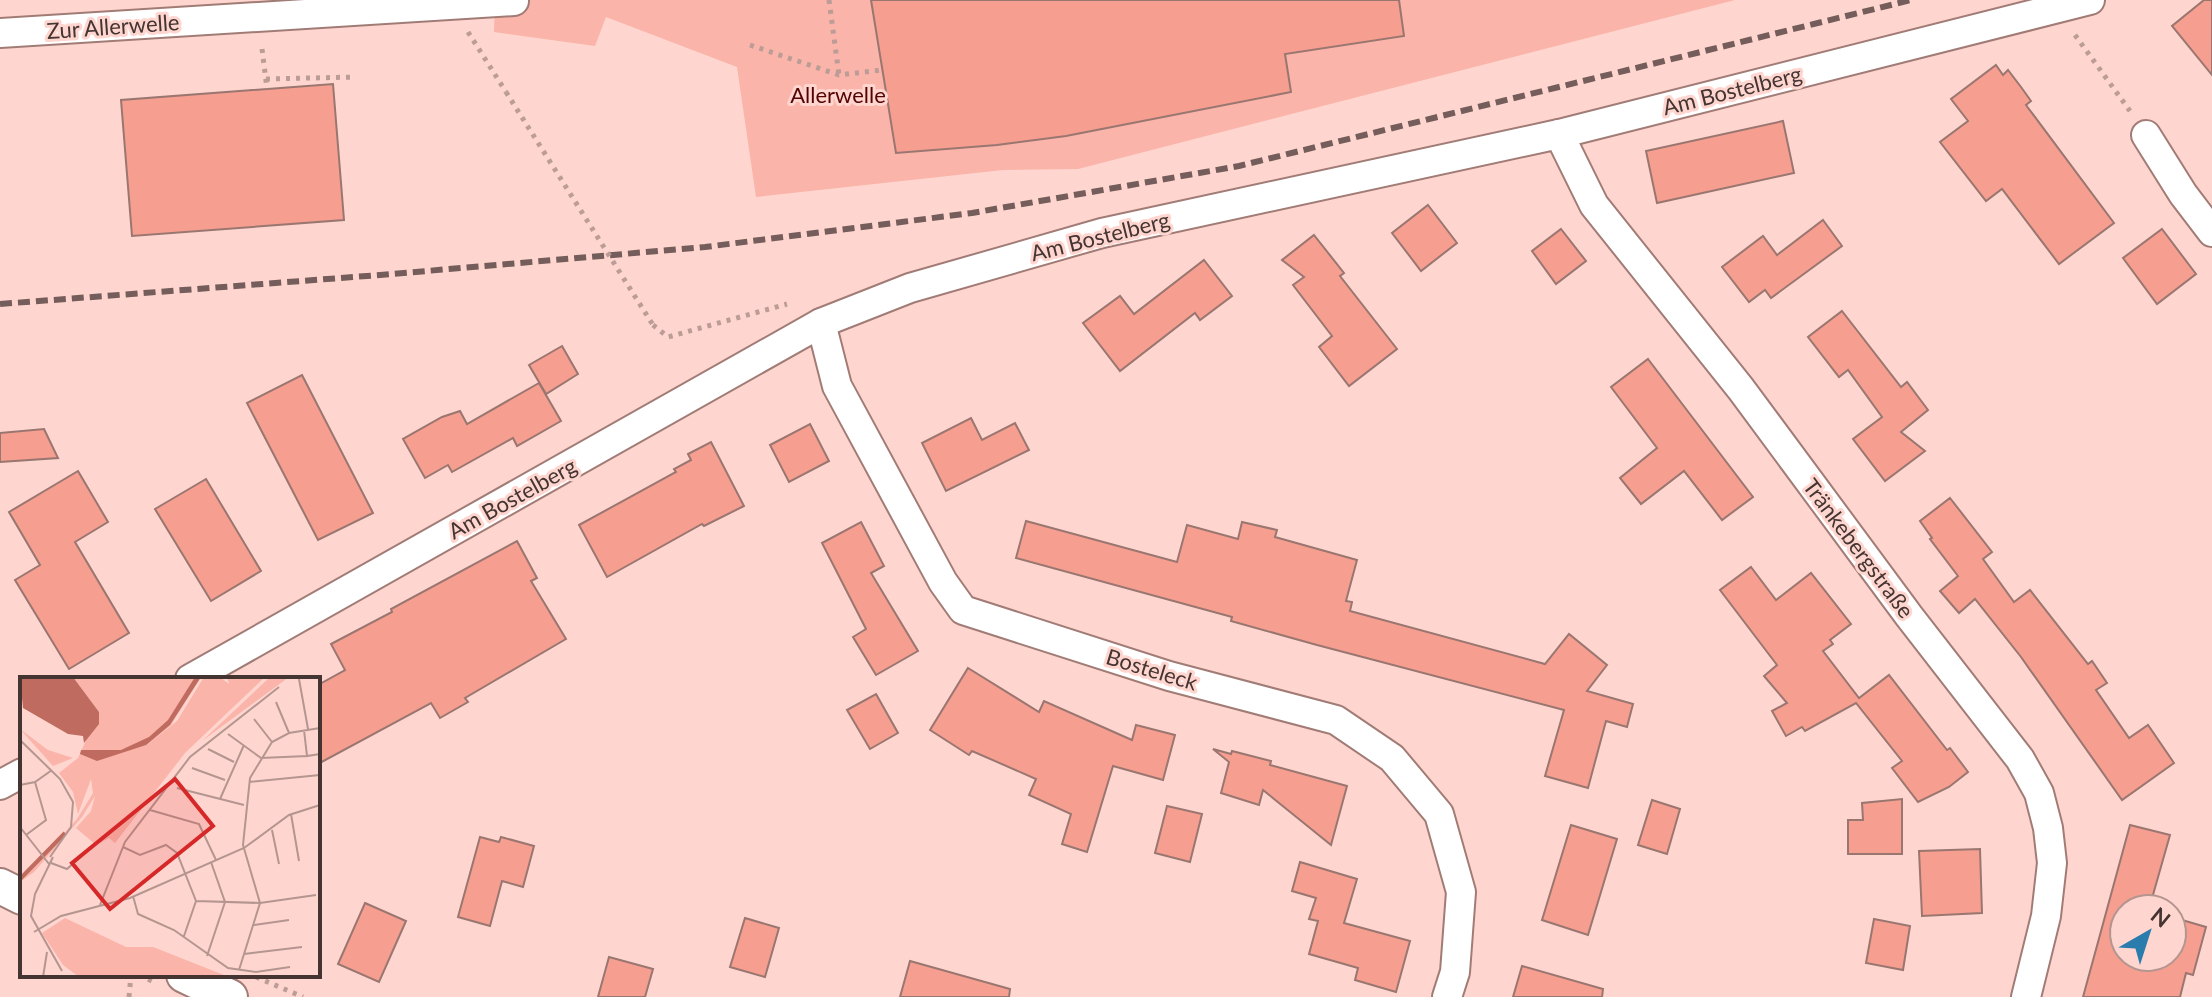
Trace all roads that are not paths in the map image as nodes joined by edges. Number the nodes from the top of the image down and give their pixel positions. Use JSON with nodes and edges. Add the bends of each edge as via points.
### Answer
{"nodes":[{"id":1,"x":2090,"y":0,"type":"edge"},
{"id":2,"x":514,"y":1,"type":"edge"},
{"id":3,"x":0,"y":33,"type":"edge"},
{"id":4,"x":1559,"y":134,"type":"junction"},
{"id":5,"x":2146,"y":135,"type":"road end"},
{"id":6,"x":2212,"y":232,"type":"edge"},
{"id":7,"x":821,"y":323,"type":"junction"},
{"id":8,"x":194,"y":677,"type":"edge"},
{"id":9,"x":20,"y":774,"type":"edge"},
{"id":10,"x":0,"y":785,"type":"edge"},
{"id":11,"x":0,"y":886,"type":"edge"},
{"id":12,"x":20,"y":896,"type":"edge"},
{"id":13,"x":188,"y":977,"type":"edge"},
{"id":14,"x":230,"y":997,"type":"edge"},
{"id":15,"x":1447,"y":997,"type":"edge"},
{"id":16,"x":2026,"y":997,"type":"edge"}],
"edges":[{"from":1,"to":4,"type":"street","name":"Am Bostelberg"},
{"from":2,"to":3,"type":"street","name":"Zur Allerwelle"},
{"from":4,"to":7,"type":"street","name":"Am Bostelberg","via":[[1102,233],[910,288]]},
{"from":4,"to":16,"type":"street","name":"Tränkebergstraße","via":[[1594,205],[1741,389],[2027,770],[2039,793],[2052,863],[2046,916]]},
{"from":5,"to":6,"type":"street"},
{"from":7,"to":8,"type":"street","name":"Am Bostelberg"},
{"from":7,"to":15,"type":"street","name":"Bosteleck","via":[[837,386],[963,610],[1169,676],[1336,720],[1392,758],[1439,814],[1461,892],[1455,972]]},
{"from":9,"to":10,"type":"street"},
{"from":11,"to":12,"type":"street"},
{"from":13,"to":14,"type":"street"}]}
